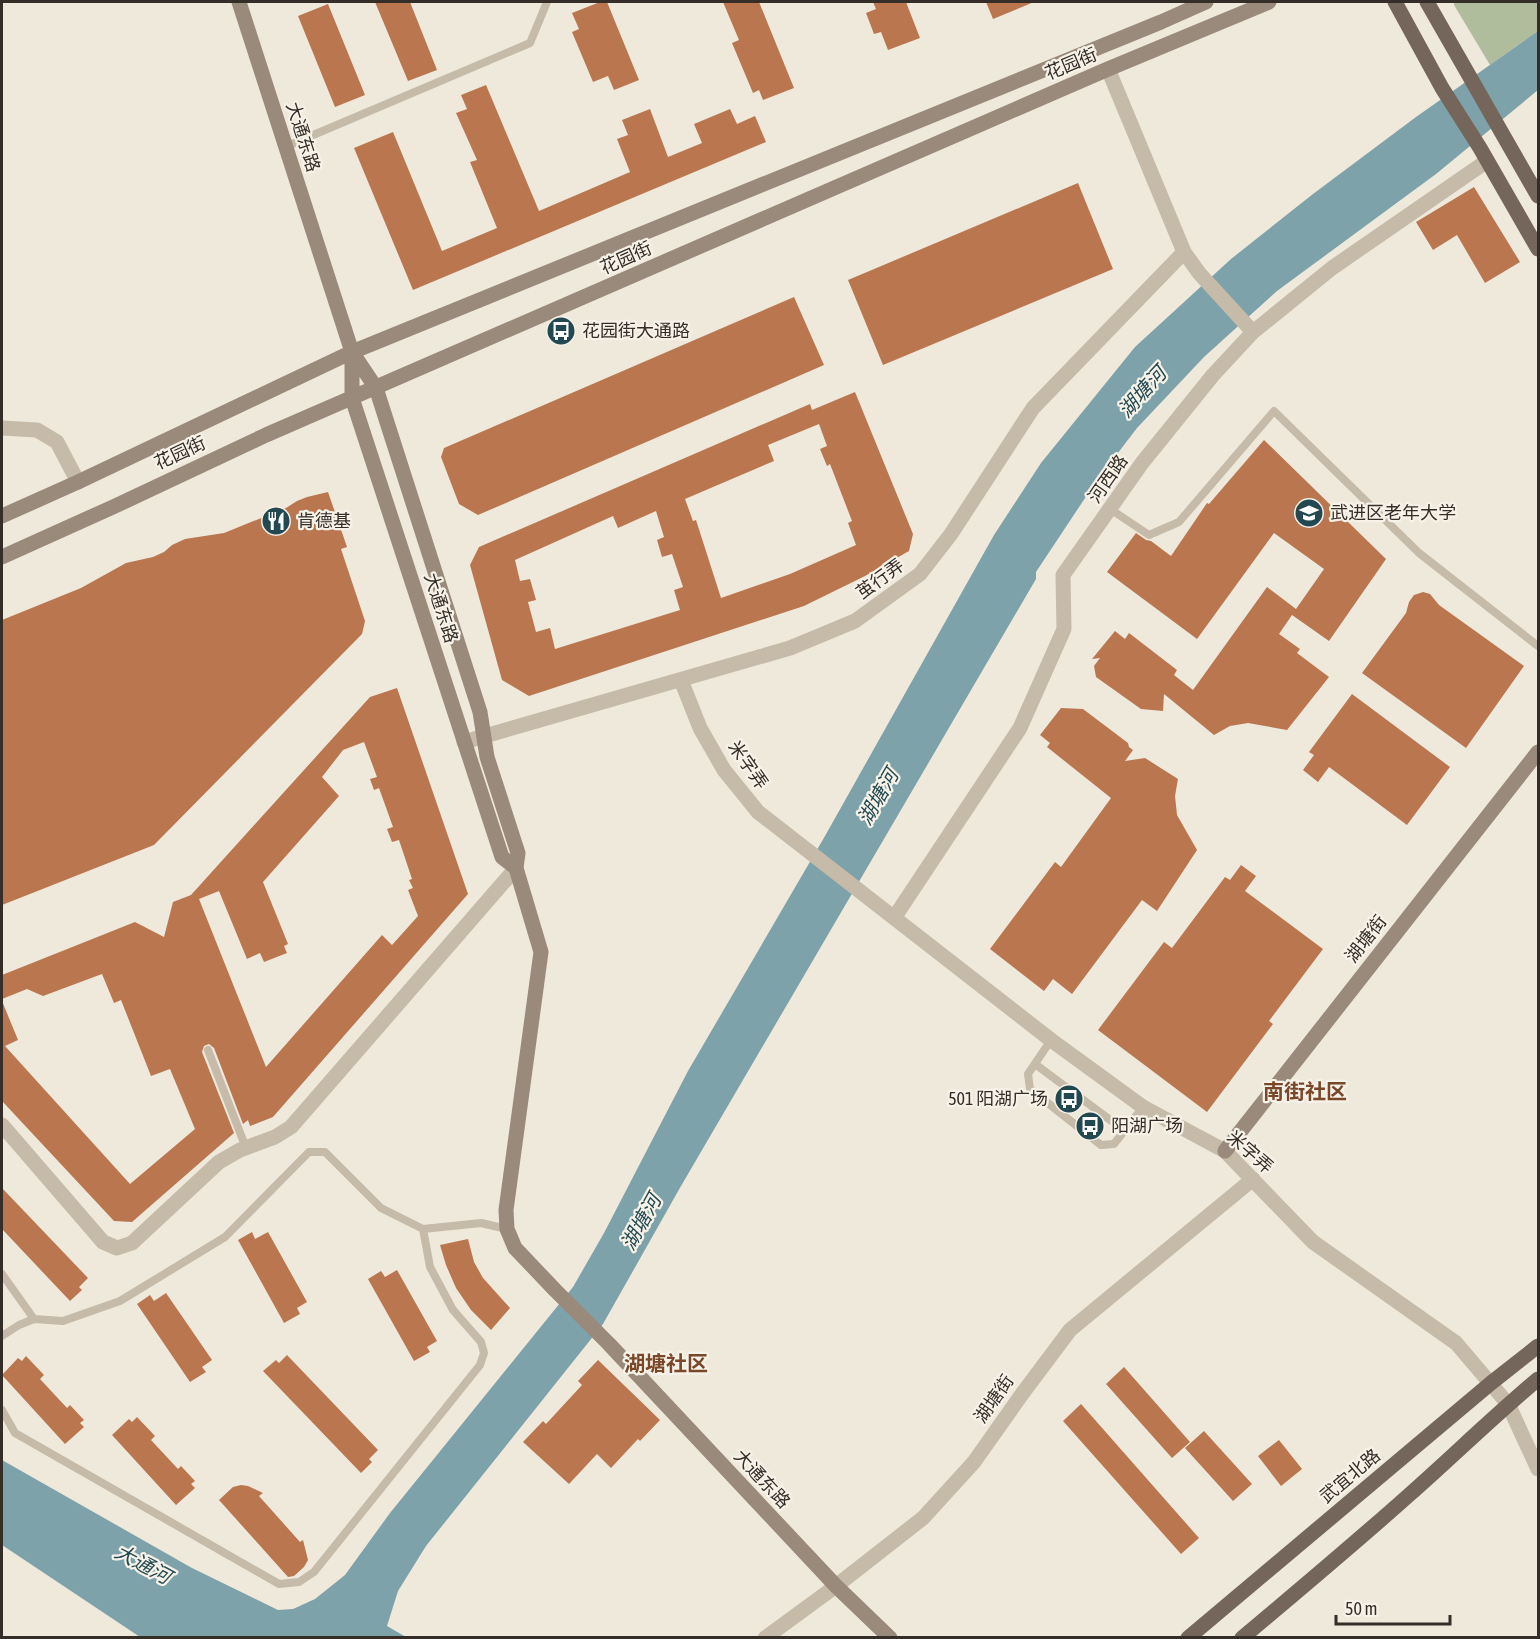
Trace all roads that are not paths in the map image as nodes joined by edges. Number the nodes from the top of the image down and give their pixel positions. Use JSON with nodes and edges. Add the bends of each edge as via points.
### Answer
{"nodes":[{"id":1,"x":238,"y":2,"type":"edge"},
{"id":2,"x":547,"y":2,"type":"edge"},
{"id":3,"x":1206,"y":2,"type":"edge"},
{"id":4,"x":1269,"y":2,"type":"edge"},
{"id":5,"x":1395,"y":2,"type":"edge"},
{"id":6,"x":1427,"y":2,"type":"edge"},
{"id":7,"x":1108,"y":69,"type":"junction"},
{"id":8,"x":285,"y":147,"type":"junction"},
{"id":9,"x":1483,"y":155,"type":"junction"},
{"id":10,"x":1539,"y":196,"type":"edge"},
{"id":11,"x":1539,"y":249,"type":"edge"},
{"id":12,"x":1184,"y":252,"type":"junction"},
{"id":13,"x":1249,"y":328,"type":"junction"},
{"id":14,"x":352,"y":352,"type":"junction"},
{"id":15,"x":376,"y":388,"type":"junction"},
{"id":16,"x":352,"y":398,"type":"junction"},
{"id":17,"x":2,"y":428,"type":"edge"},
{"id":18,"x":78,"y":482,"type":"junction"},
{"id":19,"x":1110,"y":509,"type":"junction"},
{"id":20,"x":2,"y":516,"type":"edge"},
{"id":21,"x":2,"y":557,"type":"edge"},
{"id":22,"x":1539,"y":646,"type":"edge"},
{"id":23,"x":681,"y":680,"type":"junction"},
{"id":24,"x":484,"y":735,"type":"junction"},
{"id":25,"x":464,"y":742,"type":"junction"},
{"id":26,"x":1539,"y":752,"type":"edge"},
{"id":27,"x":516,"y":868,"type":"junction"},
{"id":28,"x":894,"y":918,"type":"junction"},
{"id":29,"x":1051,"y":1040,"type":"junction"},
{"id":30,"x":208,"y":1050,"type":"dead end"},
{"id":31,"x":1035,"y":1064,"type":"junction"},
{"id":32,"x":1143,"y":1107,"type":"junction"},
{"id":33,"x":2,"y":1125,"type":"edge"},
{"id":34,"x":1125,"y":1131,"type":"junction"},
{"id":35,"x":246,"y":1148,"type":"junction"},
{"id":36,"x":1225,"y":1151,"type":"junction"},
{"id":37,"x":1253,"y":1179,"type":"junction"},
{"id":38,"x":507,"y":1229,"type":"junction"},
{"id":39,"x":423,"y":1230,"type":"junction"},
{"id":40,"x":2,"y":1274,"type":"edge"},
{"id":41,"x":34,"y":1319,"type":"junction"},
{"id":42,"x":2,"y":1336,"type":"edge"},
{"id":43,"x":1539,"y":1347,"type":"edge"},
{"id":44,"x":1539,"y":1379,"type":"edge"},
{"id":45,"x":1491,"y":1383,"type":"junction"},
{"id":46,"x":1508,"y":1404,"type":"junction"},
{"id":47,"x":2,"y":1410,"type":"edge"},
{"id":48,"x":1539,"y":1469,"type":"edge"},
{"id":49,"x":836,"y":1586,"type":"junction"},
{"id":50,"x":765,"y":1638,"type":"edge"},
{"id":51,"x":890,"y":1638,"type":"edge"},
{"id":52,"x":1188,"y":1638,"type":"edge"},
{"id":53,"x":1242,"y":1638,"type":"edge"}],
"edges":[{"from":1,"to":8,"type":"street","name":"大通东路"},
{"from":2,"to":8,"type":"lane","via":[[530,43]]},
{"from":3,"to":14,"type":"street","name":"花园街"},
{"from":4,"to":7,"type":"street","name":"花园街"},
{"from":5,"to":9,"type":"main road"},
{"from":6,"to":10,"type":"main road"},
{"from":7,"to":12,"type":"street"},
{"from":7,"to":15,"type":"street","name":"花园街"},
{"from":8,"to":14,"type":"street","name":"大通东路"},
{"from":9,"to":11,"type":"main road"},
{"from":9,"to":13,"type":"street","name":"河西路"},
{"from":12,"to":13,"type":"street"},
{"from":12,"to":23,"type":"street","name":"茧行弄","via":[[1033,408],[951,534],[920,574],[855,621],[790,648]]},
{"from":13,"to":19,"type":"street","name":"河西路"},
{"from":14,"to":15,"type":"street","name":"大通东路"},
{"from":14,"to":16,"type":"street","name":"大通东路"},
{"from":14,"to":18,"type":"street","name":"花园街"},
{"from":15,"to":16,"type":"street","name":"花园街"},
{"from":15,"to":24,"type":"street","name":"大通东路","via":[[480,712]]},
{"from":16,"to":21,"type":"street","name":"花园街"},
{"from":16,"to":25,"type":"street","name":"大通东路"},
{"from":17,"to":18,"type":"street","via":[[37,430],[57,442]]},
{"from":18,"to":20,"type":"street","name":"花园街"},
{"from":19,"to":22,"type":"lane","via":[[1149,535],[1179,522],[1274,411],[1419,553]]},
{"from":19,"to":28,"type":"street","name":"河西路","via":[[1063,575],[1064,629],[1020,728]]},
{"from":23,"to":24,"type":"street","name":"茧行弄"},
{"from":23,"to":28,"type":"street","name":"米字弄","via":[[700,728],[724,770],[758,813]]},
{"from":24,"to":25,"type":"street","name":"茧行弄"},
{"from":24,"to":27,"type":"street","name":"大通东路","via":[[487,757],[518,853]]},
{"from":25,"to":27,"type":"street","name":"大通东路","via":[[502,857]]},
{"from":26,"to":36,"type":"street","name":"湖塘街"},
{"from":27,"to":35,"type":"street","via":[[291,1127]]},
{"from":27,"to":38,"type":"street","name":"大通东路","via":[[541,952],[506,1210]]},
{"from":28,"to":29,"type":"street","name":"米字弄"},
{"from":29,"to":31,"type":"lane"},
{"from":29,"to":32,"type":"street","name":"米字弄"},
{"from":30,"to":35,"type":"lane"},
{"from":31,"to":34,"type":"lane"},
{"from":31,"to":34,"type":"lane","via":[[1028,1074],[1030,1089],[1101,1145],[1114,1144]]},
{"from":32,"to":34,"type":"lane"},
{"from":32,"to":36,"type":"street","name":"米字弄"},
{"from":33,"to":35,"type":"street","via":[[102,1242],[117,1248],[132,1243],[219,1162]]},
{"from":36,"to":37,"type":"street","name":"米字弄"},
{"from":37,"to":45,"type":"street","name":"米字弄","via":[[1312,1242],[1456,1343]]},
{"from":37,"to":49,"type":"street","name":"湖塘街","via":[[1070,1330],[960,1478],[923,1518]]},
{"from":38,"to":39,"type":"lane","via":[[481,1223]]},
{"from":38,"to":49,"type":"street","name":"大通东路","via":[[515,1248]]},
{"from":39,"to":41,"type":"lane","via":[[381,1208],[325,1152],[309,1152],[225,1237],[120,1301],[63,1321]]},
{"from":39,"to":47,"type":"lane","via":[[430,1267],[453,1311],[481,1342],[484,1353],[480,1365],[314,1572],[298,1582],[279,1584],[25,1439],[15,1433]]},
{"from":40,"to":41,"type":"lane"},
{"from":41,"to":42,"type":"lane"},
{"from":43,"to":45,"type":"main road","name":"武宜北路"},
{"from":44,"to":46,"type":"main road"},
{"from":45,"to":46,"type":"street","name":"米字弄"},
{"from":45,"to":52,"type":"main road","name":"武宜北路"},
{"from":46,"to":48,"type":"street","name":"米字弄"},
{"from":46,"to":53,"type":"main road"},
{"from":49,"to":50,"type":"street","name":"湖塘街"},
{"from":49,"to":51,"type":"street","name":"大通东路"}]}
